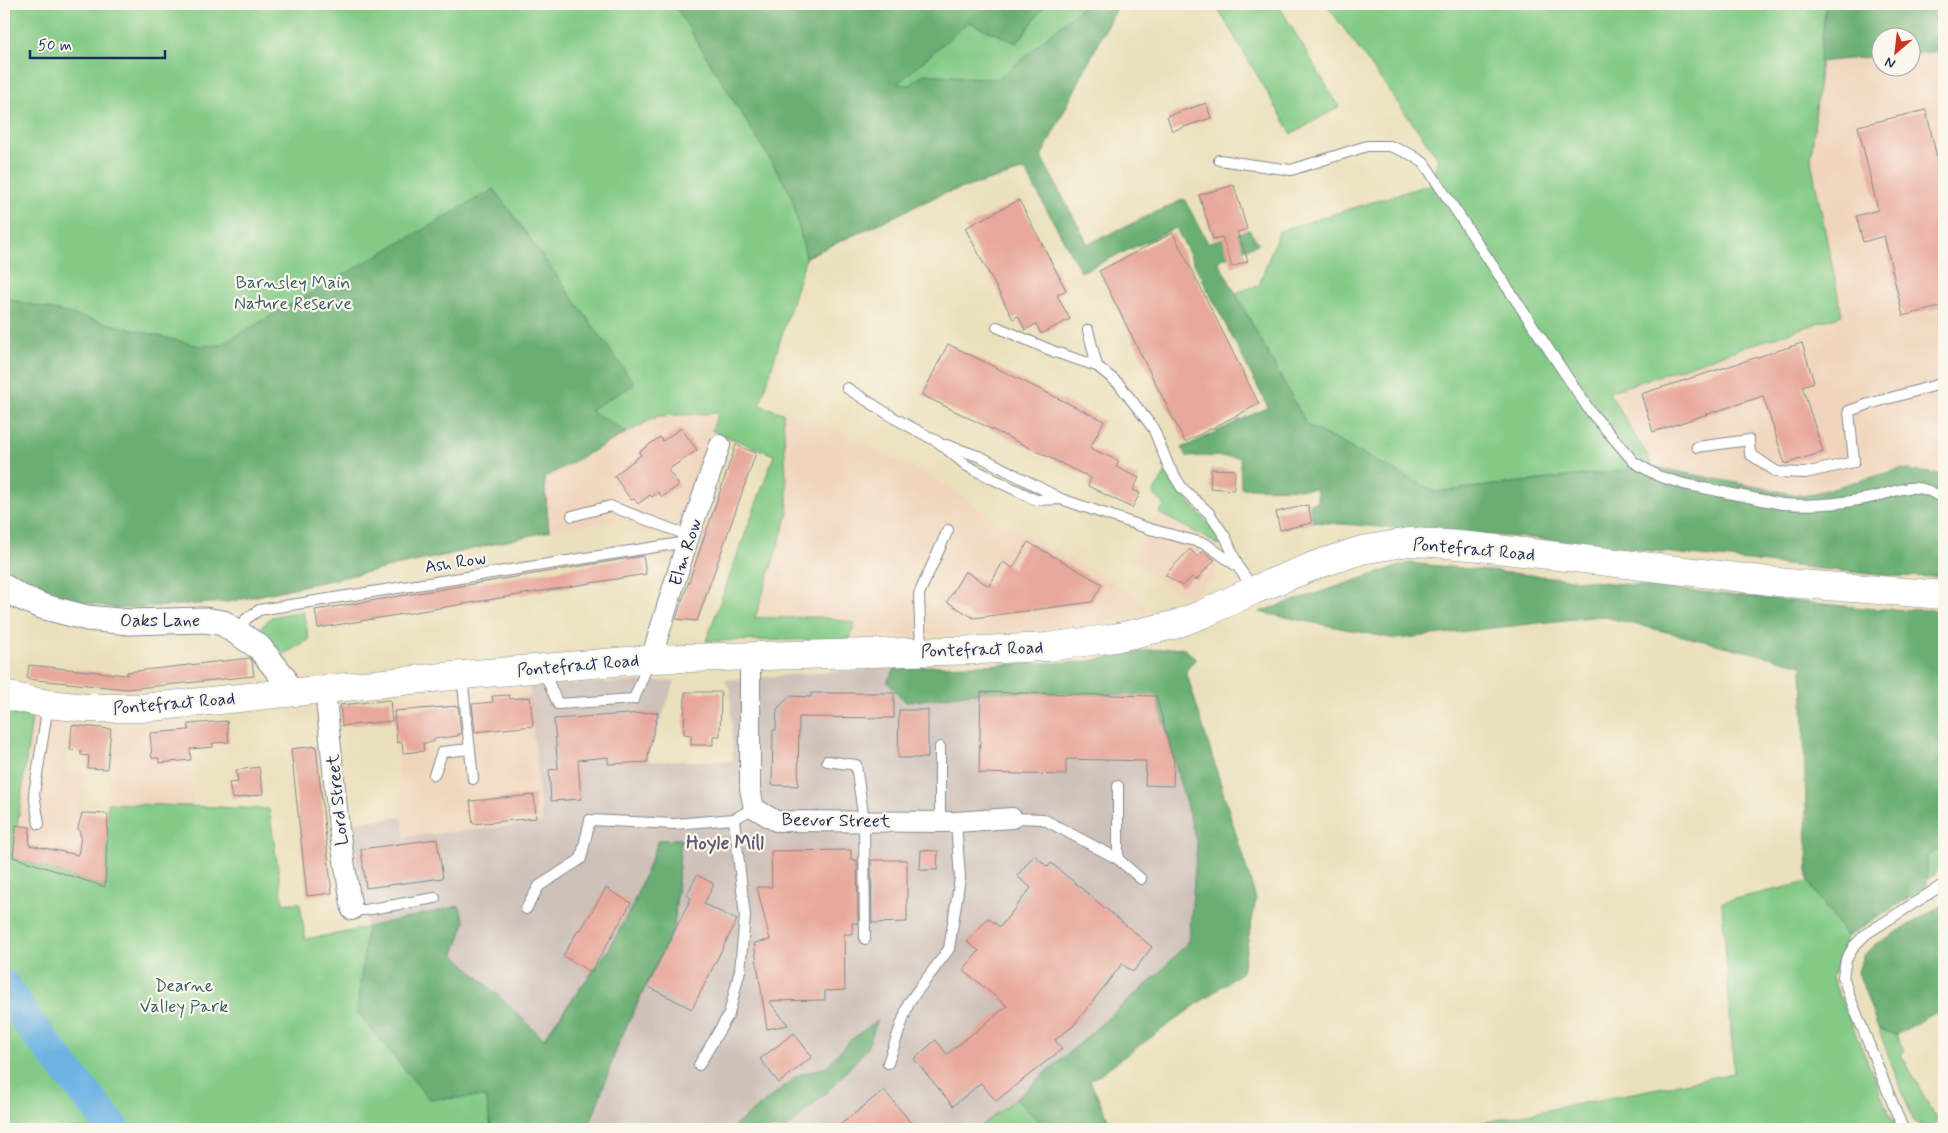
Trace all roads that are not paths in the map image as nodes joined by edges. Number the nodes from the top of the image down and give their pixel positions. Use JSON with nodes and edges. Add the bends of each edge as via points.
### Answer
{"nodes":[{"id":1,"x":1219,"y":160,"type":"dead end"},
{"id":2,"x":997,"y":327,"type":"dead end"},
{"id":3,"x":1088,"y":330,"type":"dead end"},
{"id":4,"x":1097,"y":366,"type":"junction"},
{"id":5,"x":1944,"y":383,"type":"edge"},
{"id":6,"x":847,"y":388,"type":"dead end"},
{"id":7,"x":720,"y":445,"type":"dead end"},
{"id":8,"x":1697,"y":447,"type":"dead end"},
{"id":9,"x":1944,"y":500,"type":"edge"},
{"id":10,"x":572,"y":516,"type":"dead end"},
{"id":11,"x":948,"y":530,"type":"dead end"},
{"id":12,"x":687,"y":542,"type":"junction"},
{"id":13,"x":1238,"y":567,"type":"junction"},
{"id":14,"x":4,"y":587,"type":"edge"},
{"id":15,"x":1254,"y":590,"type":"junction"},
{"id":16,"x":1944,"y":595,"type":"edge"},
{"id":17,"x":240,"y":633,"type":"junction"},
{"id":18,"x":921,"y":651,"type":"junction"},
{"id":19,"x":750,"y":657,"type":"junction"},
{"id":20,"x":651,"y":659,"type":"junction"},
{"id":21,"x":542,"y":668,"type":"junction"},
{"id":22,"x":462,"y":674,"type":"junction"},
{"id":23,"x":325,"y":689,"type":"junction"},
{"id":24,"x":288,"y":693,"type":"junction"},
{"id":25,"x":4,"y":695,"type":"edge"},
{"id":26,"x":48,"y":704,"type":"junction"},
{"id":27,"x":940,"y":747,"type":"dead end"},
{"id":28,"x":470,"y":749,"type":"junction"},
{"id":29,"x":827,"y":761,"type":"dead end"},
{"id":30,"x":434,"y":775,"type":"dead end"},
{"id":31,"x":473,"y":779,"type":"dead end"},
{"id":32,"x":1118,"y":786,"type":"dead end"},
{"id":33,"x":754,"y":808,"type":"junction"},
{"id":34,"x":1012,"y":818,"type":"joint"},
{"id":35,"x":734,"y":819,"type":"junction"},
{"id":36,"x":864,"y":821,"type":"junction"},
{"id":37,"x":948,"y":822,"type":"junction"},
{"id":38,"x":39,"y":824,"type":"dead end"},
{"id":39,"x":1118,"y":859,"type":"junction"},
{"id":40,"x":1141,"y":879,"type":"dead end"},
{"id":41,"x":1944,"y":884,"type":"edge"},
{"id":42,"x":435,"y":898,"type":"dead end"},
{"id":43,"x":526,"y":909,"type":"dead end"},
{"id":44,"x":352,"y":910,"type":"joint"},
{"id":45,"x":864,"y":940,"type":"dead end"},
{"id":46,"x":888,"y":1063,"type":"dead end"},
{"id":47,"x":699,"y":1065,"type":"dead end"},
{"id":48,"x":1903,"y":1129,"type":"edge"}],
"edges":[{"from":1,"to":9,"type":"lane","via":[[1292,170],[1367,146],[1390,146],[1424,163],[1590,411],[1634,462],[1646,470],[1684,484],[1798,506],[1865,499],[1915,486]]},
{"from":2,"to":4,"type":"lane"},
{"from":3,"to":4,"type":"lane"},
{"from":4,"to":13,"type":"lane","via":[[1119,384],[1153,428],[1169,467],[1182,488],[1210,513],[1226,538]]},
{"from":5,"to":8,"type":"lane","via":[[1849,411],[1854,462],[1805,473],[1777,472],[1750,454],[1749,440]]},
{"from":6,"to":13,"type":"lane","via":[[938,442],[967,466],[1036,500],[1061,498],[1150,529],[1206,544]]},
{"from":7,"to":12,"type":"street","name":"Elm Row"},
{"from":10,"to":12,"type":"lane","via":[[610,506],[679,532]]},
{"from":11,"to":18,"type":"lane","via":[[919,594]]},
{"from":12,"to":17,"type":"lane","name":"Ash Row","via":[[259,610],[246,619]]},
{"from":12,"to":20,"type":"street","name":"Elm Row"},
{"from":13,"to":15,"type":"lane"},
{"from":14,"to":17,"type":"street","name":"Oaks Lane","via":[[41,606],[87,618],[129,622],[204,620],[222,623]]},
{"from":15,"to":16,"type":"highway","name":"Pontefract Road","via":[[1316,564],[1362,550],[1426,542],[1787,583]]},
{"from":15,"to":18,"type":"highway","name":"Pontefract Road","via":[[1174,625],[1114,638],[1046,647]]},
{"from":17,"to":24,"type":"street","name":"Oaks Lane","via":[[273,662]]},
{"from":18,"to":19,"type":"highway","name":"Pontefract Road"},
{"from":19,"to":20,"type":"highway","name":"Pontefract Road"},
{"from":19,"to":33,"type":"street","via":[[750,789]]},
{"from":20,"to":21,"type":"highway","name":"Pontefract Road"},
{"from":20,"to":21,"type":"lane","via":[[634,699],[558,704]]},
{"from":21,"to":22,"type":"highway","name":"Pontefract Road"},
{"from":22,"to":23,"type":"highway","name":"Pontefract Road"},
{"from":22,"to":28,"type":"lane"},
{"from":23,"to":24,"type":"highway","name":"Pontefract Road"},
{"from":23,"to":44,"type":"street","name":"Lord Street","via":[[339,829]]},
{"from":24,"to":26,"type":"highway","name":"Pontefract Road","via":[[141,712]]},
{"from":25,"to":26,"type":"highway","name":"Pontefract Road"},
{"from":26,"to":38,"type":"lane","via":[[34,794]]},
{"from":27,"to":37,"type":"lane"},
{"from":28,"to":30,"type":"lane","via":[[442,752]]},
{"from":28,"to":31,"type":"lane"},
{"from":29,"to":36,"type":"lane","via":[[856,765]]},
{"from":32,"to":39,"type":"lane"},
{"from":33,"to":35,"type":"lane"},
{"from":33,"to":36,"type":"street","name":"Beevor Street","via":[[776,822]]},
{"from":34,"to":37,"type":"street","name":"Beevor Street"},
{"from":34,"to":39,"type":"lane","via":[[1043,819]]},
{"from":35,"to":43,"type":"lane","via":[[671,824],[590,820],[581,859],[539,886]]},
{"from":35,"to":47,"type":"lane","via":[[745,916],[740,970],[729,1014]]},
{"from":36,"to":37,"type":"street","name":"Beevor Street"},
{"from":36,"to":45,"type":"lane"},
{"from":37,"to":46,"type":"lane","via":[[960,878],[949,949],[909,1002]]},
{"from":39,"to":40,"type":"lane"},
{"from":41,"to":48,"type":"lane","via":[[1866,934],[1846,960],[1843,976]]},
{"from":42,"to":44,"type":"lane"}]}
